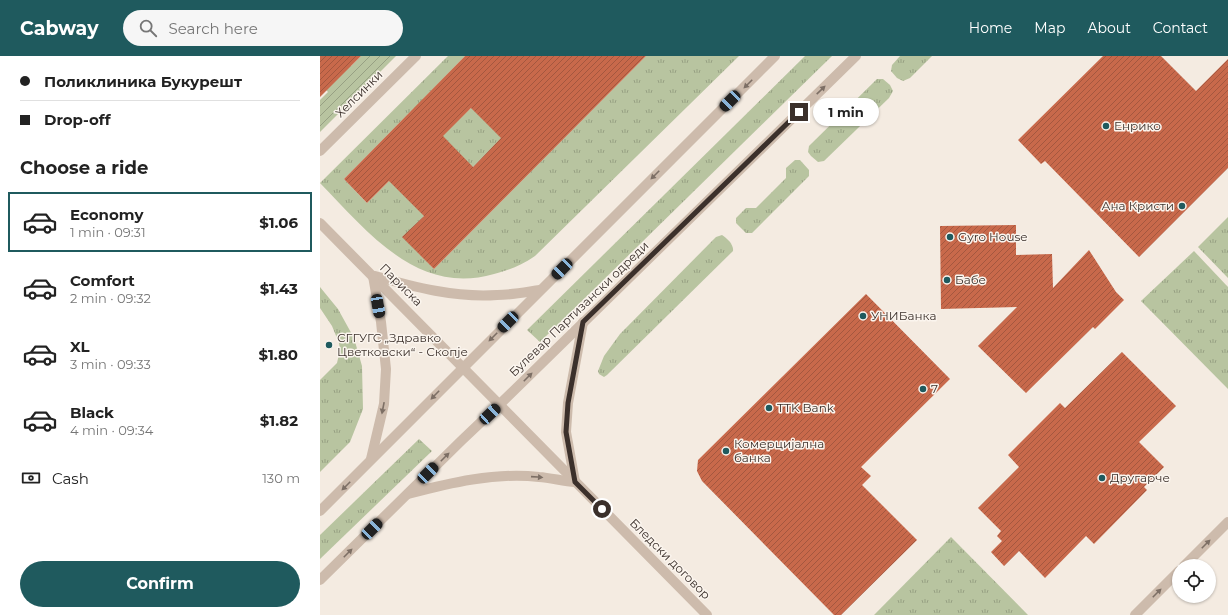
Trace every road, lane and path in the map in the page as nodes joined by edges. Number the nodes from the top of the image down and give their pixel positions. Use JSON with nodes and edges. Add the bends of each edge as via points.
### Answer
{"nodes":[{"id":1,"x":416,"y":56,"type":"edge"},
{"id":2,"x":775,"y":56,"type":"edge"},
{"id":3,"x":856,"y":56,"type":"edge"},
{"id":4,"x":320,"y":151,"type":"edge"},
{"id":5,"x":320,"y":223,"type":"edge"},
{"id":6,"x":373,"y":276,"type":"junction"},
{"id":7,"x":540,"y":290,"type":"junction"},
{"id":8,"x":583,"y":322,"type":"junction"},
{"id":9,"x":463,"y":367,"type":"junction"},
{"id":10,"x":500,"y":404,"type":"junction"},
{"id":11,"x":371,"y":460,"type":"junction"},
{"id":12,"x":575,"y":482,"type":"junction"},
{"id":13,"x":407,"y":494,"type":"junction"},
{"id":14,"x":320,"y":511,"type":"edge"},
{"id":15,"x":1228,"y":522,"type":"edge"},
{"id":16,"x":1191,"y":559,"type":"edge"},
{"id":17,"x":1172,"y":578,"type":"edge"},
{"id":18,"x":320,"y":580,"type":"edge"},
{"id":19,"x":707,"y":615,"type":"edge"},
{"id":20,"x":1135,"y":615,"type":"edge"}],
"edges":[{"from":1,"to":4,"type":"street","name":"Хелсинки"},
{"from":2,"to":7,"type":"street","one_way":true},
{"from":8,"to":3,"type":"street","name":"Булевар Партизански одреди","one_way":true},
{"from":5,"to":6,"type":"street","name":"Париска"},
{"from":6,"to":7,"type":"street","via":[[413,287],[460,294],[496,296]]},
{"from":6,"to":9,"type":"street","name":"Париска"},
{"from":6,"to":11,"type":"street","one_way":true,"via":[[386,369],[384,404]]},
{"from":7,"to":9,"type":"street","one_way":true},
{"from":10,"to":8,"type":"street","name":"Булевар Партизански одреди","one_way":true},
{"from":8,"to":12,"type":"street","via":[[568,403],[566,432]]},
{"from":9,"to":10,"type":"street","name":"Бледски договор"},
{"from":9,"to":11,"type":"street","one_way":true},
{"from":10,"to":12,"type":"street","name":"Бледски договор"},
{"from":13,"to":10,"type":"street","name":"Булевар Партизански одреди","one_way":true},
{"from":11,"to":14,"type":"street","one_way":true},
{"from":13,"to":12,"type":"street","one_way":true,"via":[[441,485],[498,476],[538,476]]},
{"from":12,"to":19,"type":"street","name":"Бледски договор"},
{"from":18,"to":13,"type":"street","name":"Булевар Партизански одреди","one_way":true},
{"from":16,"to":15,"type":"street","one_way":true},
{"from":20,"to":17,"type":"street","one_way":true}]}
